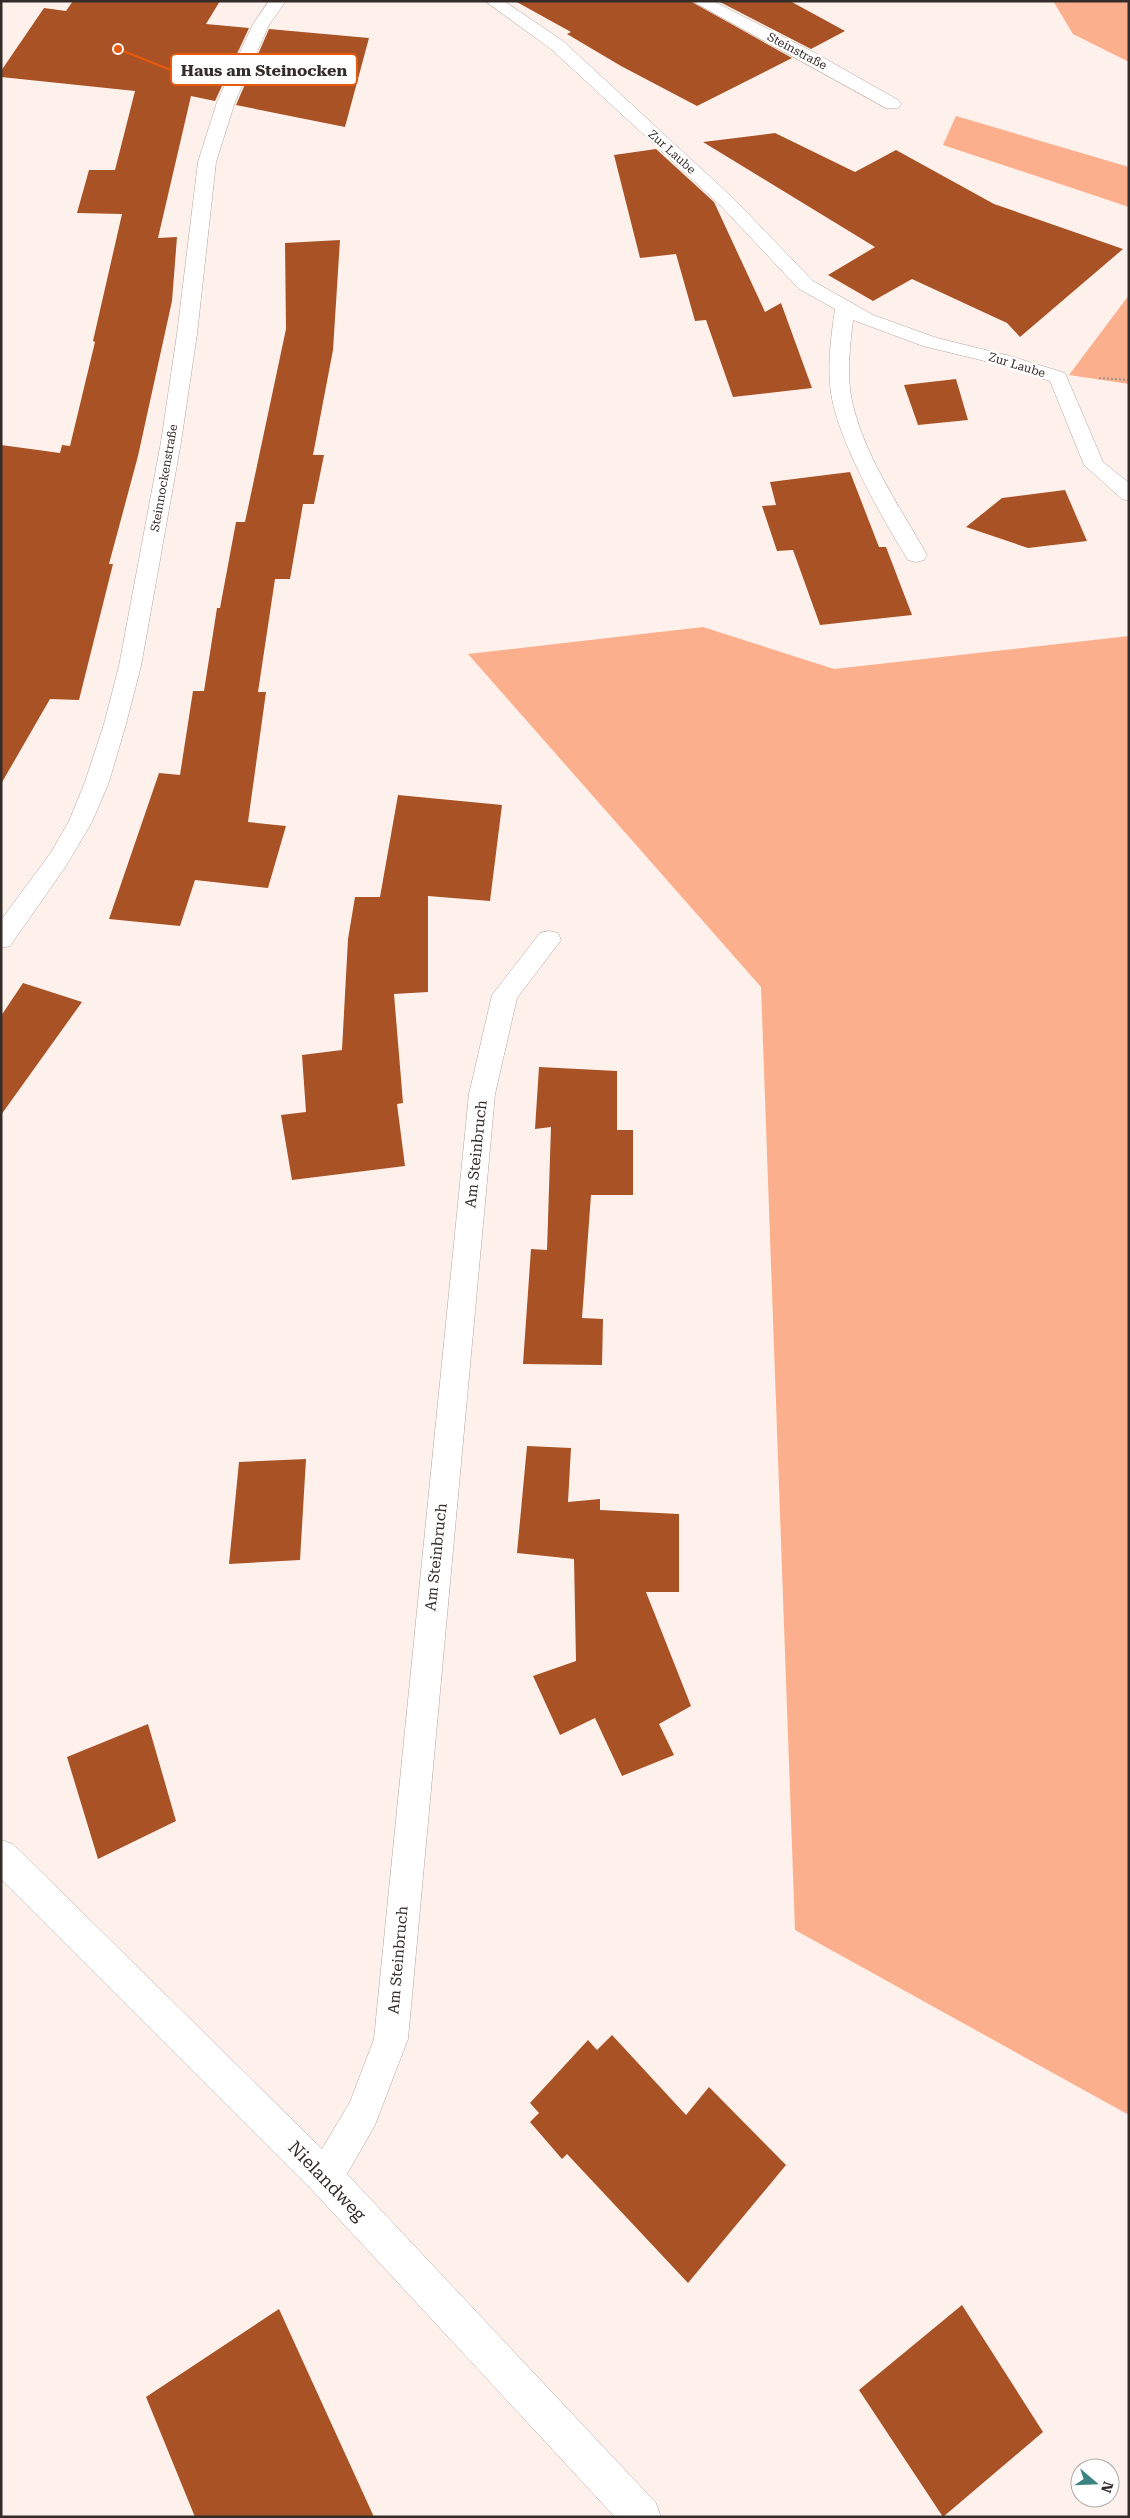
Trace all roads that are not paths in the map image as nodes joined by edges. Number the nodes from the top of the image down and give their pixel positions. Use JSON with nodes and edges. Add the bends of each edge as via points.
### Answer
{"nodes":[{"id":1,"x":278,"y":1,"type":"edge"},
{"id":2,"x":493,"y":1,"type":"edge"},
{"id":3,"x":700,"y":1,"type":"edge"},
{"id":4,"x":892,"y":104,"type":"dead end"},
{"id":5,"x":845,"y":307,"type":"junction"},
{"id":6,"x":1129,"y":494,"type":"edge"},
{"id":7,"x":916,"y":556,"type":"dead end"},
{"id":8,"x":1,"y":939,"type":"edge"},
{"id":9,"x":549,"y":940,"type":"dead end"},
{"id":10,"x":1,"y":1856,"type":"edge"},
{"id":11,"x":325,"y":2177,"type":"junction"},
{"id":12,"x":642,"y":2517,"type":"edge"}],
"edges":[{"from":1,"to":8,"type":"street","name":"Steinnockenstraße","via":[[261,24],[226,102],[207,162],[172,442],[130,666],[115,724],[97,782],[80,822],[58,860]]},
{"from":2,"to":5,"type":"street","name":"Zur Laube","via":[[557,45],[727,202],[806,285]]},
{"from":3,"to":4,"type":"street","name":"Steinstraße"},
{"from":5,"to":6,"type":"street","name":"Zur Laube","via":[[866,319],[930,342],[1058,377],[1094,465]]},
{"from":5,"to":7,"type":"street","via":[[839,358],[844,406],[866,460]]},
{"from":9,"to":11,"type":"street","name":"Am Steinbruch","via":[[505,995],[482,1094],[390,2039],[363,2114]]},
{"from":10,"to":11,"type":"street","name":"Nielandweg"},
{"from":11,"to":12,"type":"street","name":"Nielandweg"}]}
